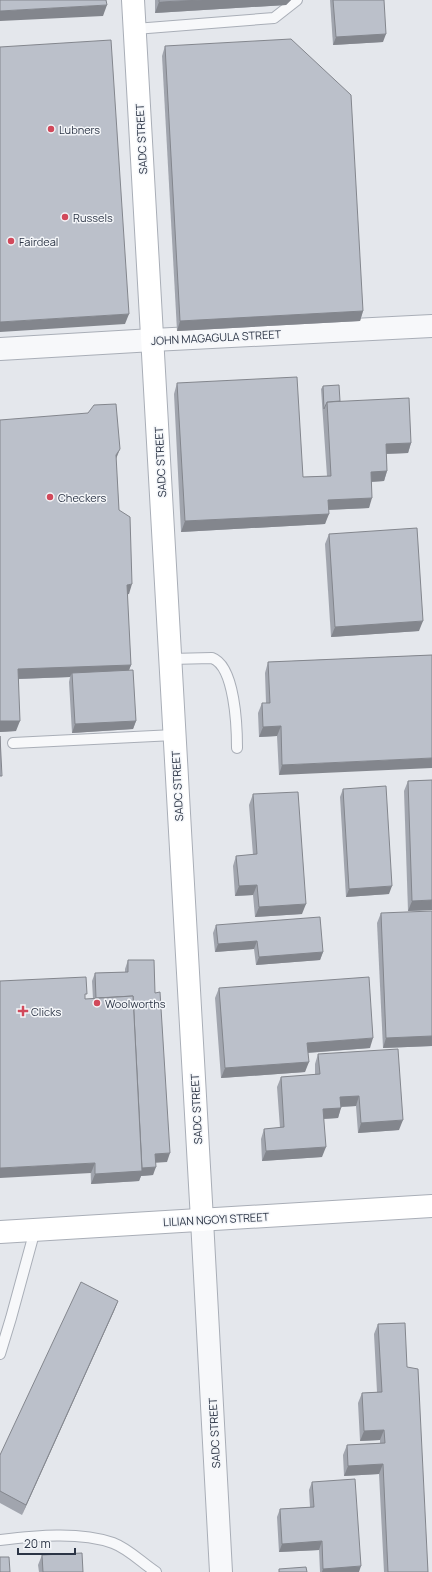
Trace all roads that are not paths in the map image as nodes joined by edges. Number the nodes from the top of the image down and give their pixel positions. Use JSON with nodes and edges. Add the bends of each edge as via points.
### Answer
{"nodes":[{"id":1,"x":133,"y":0,"type":"edge"},
{"id":2,"x":297,"y":0,"type":"edge"},
{"id":3,"x":135,"y":29,"type":"junction"},
{"id":4,"x":432,"y":326,"type":"edge"},
{"id":5,"x":153,"y":340,"type":"junction"},
{"id":6,"x":0,"y":349,"type":"edge"},
{"id":7,"x":170,"y":659,"type":"junction"},
{"id":8,"x":174,"y":735,"type":"junction"},
{"id":9,"x":13,"y":743,"type":"dead end"},
{"id":10,"x":237,"y":748,"type":"dead end"},
{"id":11,"x":432,"y":1206,"type":"edge"},
{"id":12,"x":202,"y":1220,"type":"junction"},
{"id":13,"x":35,"y":1230,"type":"junction"},
{"id":14,"x":0,"y":1232,"type":"edge"},
{"id":15,"x":0,"y":1354,"type":"edge"},
{"id":16,"x":0,"y":1540,"type":"edge"},
{"id":17,"x":156,"y":1572,"type":"edge"},
{"id":18,"x":222,"y":1572,"type":"edge"}],
"edges":[{"from":1,"to":3,"type":"main road","name":"SADC STREET"},
{"from":2,"to":3,"type":"lane","via":[[274,18]]},
{"from":3,"to":5,"type":"main road","name":"SADC STREET"},
{"from":4,"to":5,"type":"street","name":"JOHN MAGAGULA STREET"},
{"from":5,"to":6,"type":"street","name":"JOHN MAGAGULA STREET"},
{"from":5,"to":7,"type":"main road","name":"SADC STREET"},
{"from":7,"to":8,"type":"main road","name":"SADC STREET"},
{"from":7,"to":10,"type":"lane","via":[[212,658],[222,665],[234,698],[238,722]]},
{"from":8,"to":9,"type":"lane"},
{"from":8,"to":12,"type":"main road","name":"SADC STREET"},
{"from":11,"to":12,"type":"main road","name":"LILIAN NGOYI STREET"},
{"from":12,"to":13,"type":"main road","name":"LILIAN NGOYI STREET"},
{"from":12,"to":18,"type":"street","name":"SADC STREET"},
{"from":13,"to":14,"type":"main road","name":"LILIAN NGOYI STREET"},
{"from":13,"to":15,"type":"lane"},
{"from":16,"to":17,"type":"lane","via":[[38,1536],[91,1538],[113,1543]]}]}
